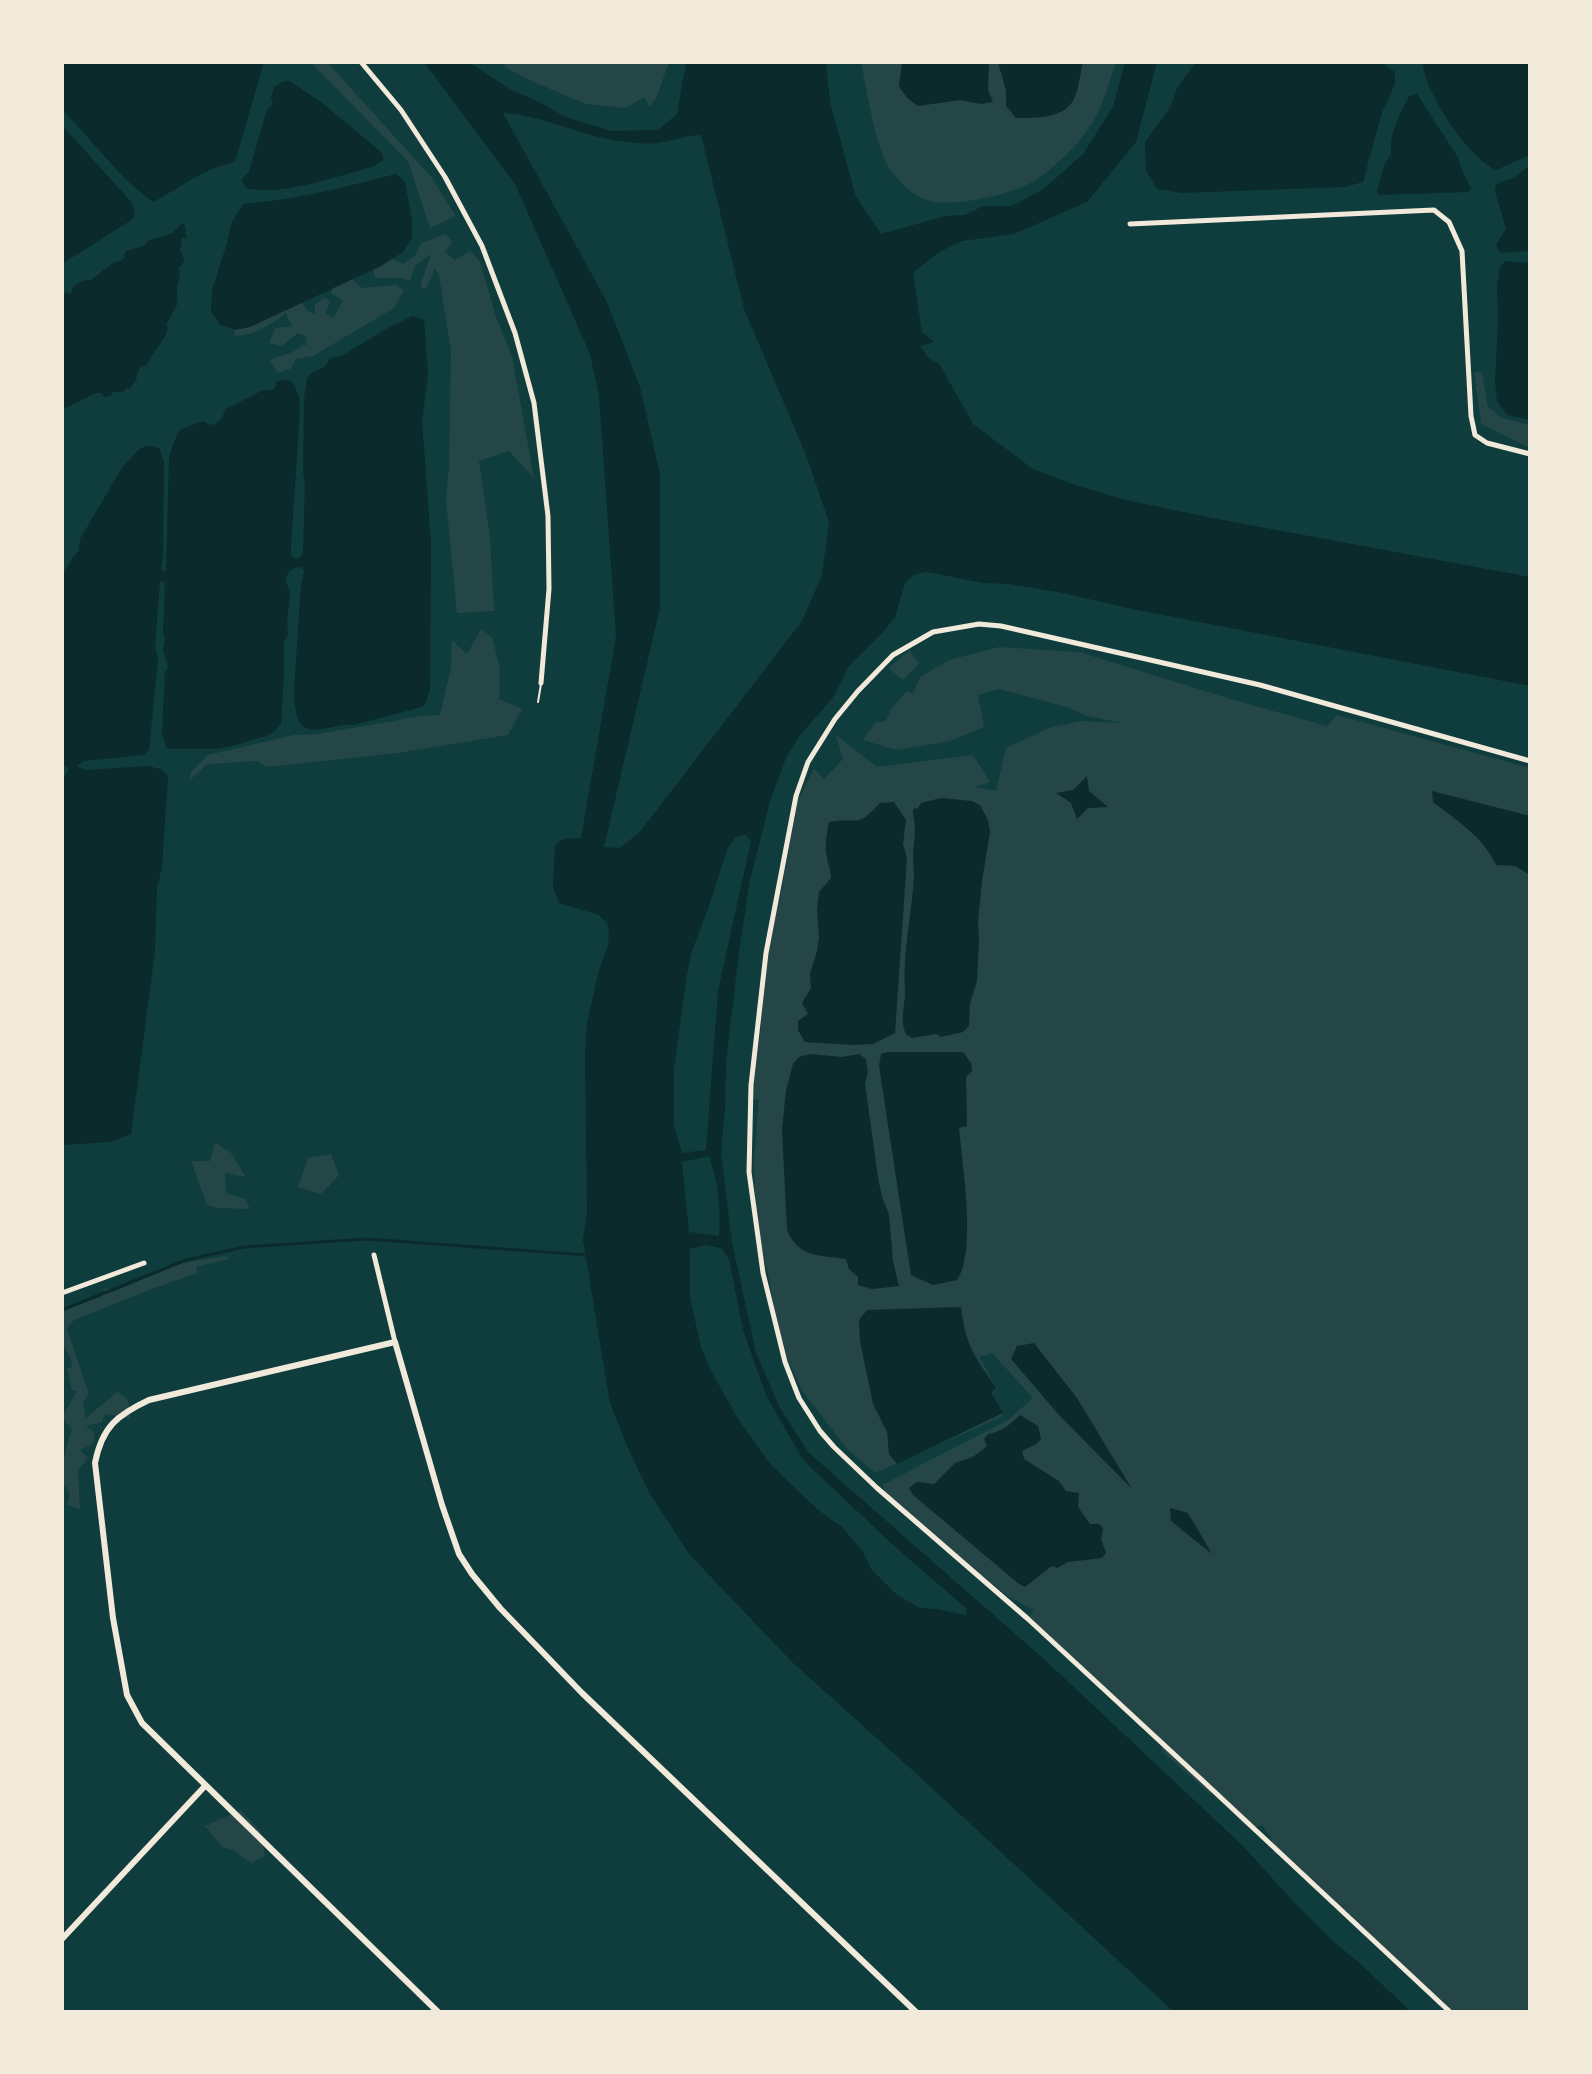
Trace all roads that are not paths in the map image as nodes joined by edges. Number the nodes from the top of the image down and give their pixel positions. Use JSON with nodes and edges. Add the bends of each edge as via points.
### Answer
{"nodes":[{"id":1,"x":361,"y":62,"type":"edge"},
{"id":2,"x":1130,"y":224,"type":"dead end"},
{"id":3,"x":1530,"y":454,"type":"edge"},
{"id":4,"x":541,"y":683,"type":"joint"},
{"id":5,"x":538,"y":702,"type":"dead end"},
{"id":6,"x":1530,"y":761,"type":"edge"},
{"id":7,"x":374,"y":1255,"type":"dead end"},
{"id":8,"x":144,"y":1263,"type":"dead end"},
{"id":9,"x":62,"y":1293,"type":"edge"},
{"id":10,"x":395,"y":1342,"type":"junction"},
{"id":11,"x":205,"y":1786,"type":"junction"},
{"id":12,"x":62,"y":1939,"type":"edge"},
{"id":13,"x":438,"y":2012,"type":"edge"},
{"id":14,"x":916,"y":2012,"type":"edge"},
{"id":15,"x":1450,"y":2012,"type":"edge"}],
"edges":[{"from":1,"to":4,"type":"street","via":[[445,177],[482,246],[515,333],[534,403],[548,516],[549,589]]},
{"from":2,"to":3,"type":"street","via":[[1434,210],[1449,222],[1462,251],[1475,435]]},
{"from":4,"to":5,"type":"lane"},
{"from":6,"to":15,"type":"street","via":[[1260,685],[1001,626],[933,632],[880,667],[835,719],[808,762],[796,796],[766,953],[751,1085],[749,1172],[763,1273],[785,1362],[820,1431]]},
{"from":7,"to":10,"type":"street"},
{"from":8,"to":9,"type":"street"},
{"from":10,"to":11,"type":"street","via":[[149,1400],[117,1417],[99,1445],[96,1478],[127,1695],[142,1723]]},
{"from":10,"to":14,"type":"street","via":[[442,1505],[472,1574],[582,1693]]},
{"from":11,"to":12,"type":"street"},
{"from":11,"to":13,"type":"street"}]}
